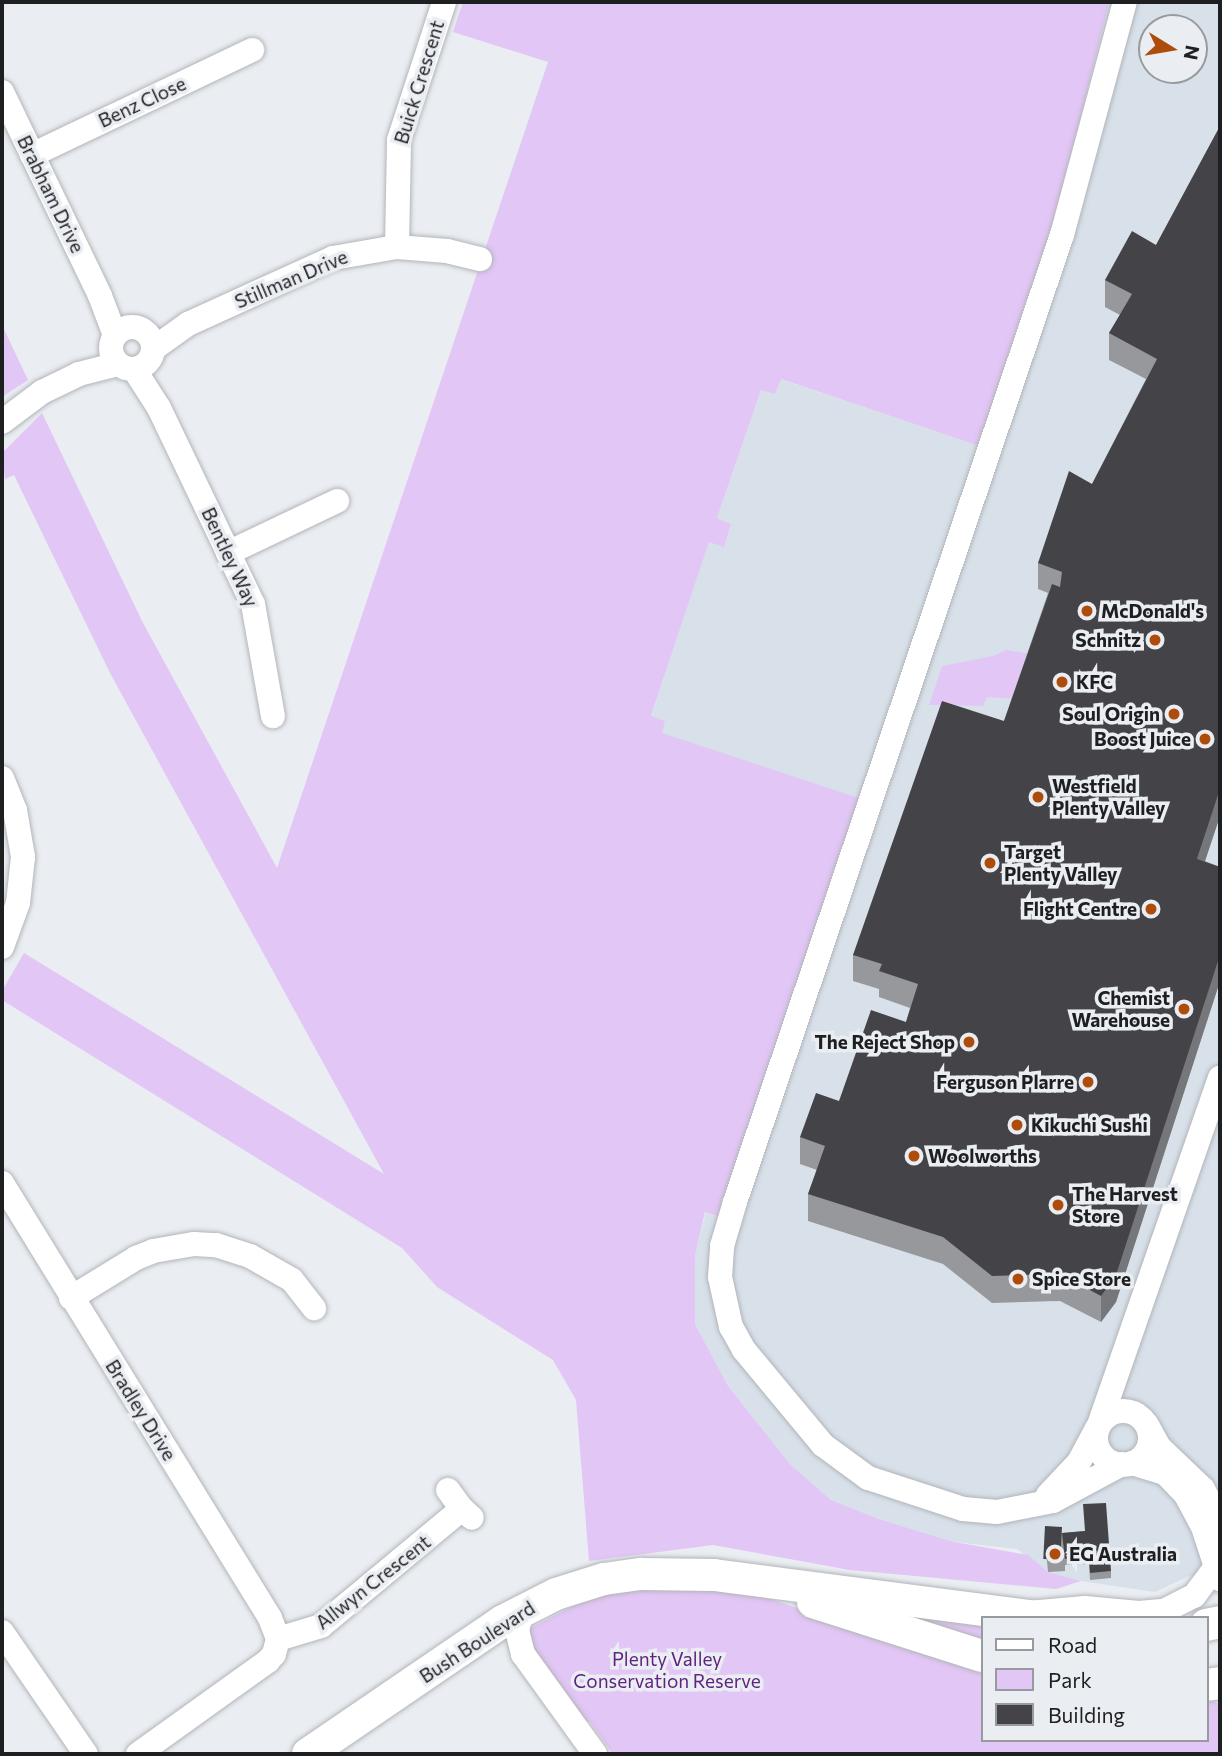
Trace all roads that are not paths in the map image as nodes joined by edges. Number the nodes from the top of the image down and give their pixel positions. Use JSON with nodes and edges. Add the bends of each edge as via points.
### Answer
{"nodes":[{"id":1,"x":444,"y":2,"type":"edge"},
{"id":2,"x":1125,"y":2,"type":"edge"},
{"id":3,"x":252,"y":50,"type":"dead end"},
{"id":4,"x":2,"y":92,"type":"edge"},
{"id":5,"x":32,"y":155,"type":"junction"},
{"id":6,"x":397,"y":247,"type":"junction"},
{"id":7,"x":480,"y":259,"type":"dead end"},
{"id":8,"x":132,"y":349,"type":"junction"},
{"id":9,"x":2,"y":422,"type":"edge"},
{"id":10,"x":337,"y":501,"type":"dead end"},
{"id":11,"x":228,"y":553,"type":"junction"},
{"id":12,"x":274,"y":716,"type":"dead end"},
{"id":13,"x":2,"y":778,"type":"edge"},
{"id":14,"x":2,"y":947,"type":"edge"},
{"id":15,"x":1220,"y":1076,"type":"edge"},
{"id":16,"x":2,"y":1183,"type":"edge"},
{"id":17,"x":71,"y":1298,"type":"junction"},
{"id":18,"x":314,"y":1308,"type":"dead end"},
{"id":19,"x":1132,"y":1335,"type":"junction"},
{"id":20,"x":1143,"y":1420,"type":"junction"},
{"id":21,"x":1098,"y":1426,"type":"junction"},
{"id":22,"x":1127,"y":1464,"type":"junction"},
{"id":23,"x":461,"y":1506,"type":"dead end"},
{"id":24,"x":1019,"y":1509,"type":"junction"},
{"id":25,"x":1220,"y":1522,"type":"edge"},
{"id":26,"x":1218,"y":1573,"type":"edge"},
{"id":27,"x":746,"y":1580,"type":"junction"},
{"id":28,"x":531,"y":1605,"type":"junction"},
{"id":29,"x":1030,"y":1616,"type":"edge"},
{"id":30,"x":2,"y":1632,"type":"edge"},
{"id":31,"x":476,"y":1638,"type":"junction"},
{"id":32,"x":278,"y":1639,"type":"junction"},
{"id":33,"x":981,"y":1656,"type":"edge"},
{"id":34,"x":530,"y":1664,"type":"junction"},
{"id":35,"x":86,"y":1754,"type":"edge"},
{"id":36,"x":138,"y":1754,"type":"edge"},
{"id":37,"x":308,"y":1754,"type":"edge"},
{"id":38,"x":596,"y":1754,"type":"edge"}],
"edges":[{"from":1,"to":6,"type":"street","name":"Buick Crescent","via":[[399,140]]},
{"from":2,"to":24,"type":"street","via":[[1062,235],[735,1202],[720,1262],[722,1294],[738,1341],[833,1455],[877,1482],[963,1509]]},
{"from":3,"to":5,"type":"street","name":"Benz Close"},
{"from":4,"to":5,"type":"street","name":"Brabham Drive"},
{"from":5,"to":8,"type":"street","name":"Brabham Drive","via":[[100,296]]},
{"from":6,"to":7,"type":"street","name":"Stillman Drive"},
{"from":6,"to":8,"type":"street","name":"Stillman Drive","via":[[333,258]]},
{"from":8,"to":9,"type":"street","name":"Stillman Drive","via":[[42,392]]},
{"from":8,"to":11,"type":"street","name":"Bentley Way"},
{"from":10,"to":11,"type":"street"},
{"from":11,"to":12,"type":"street","name":"Bentley Way","via":[[258,619]]},
{"from":13,"to":14,"type":"street","via":[[15,810],[23,857],[18,903]]},
{"from":15,"to":19,"type":"street"},
{"from":16,"to":17,"type":"street","name":"Bradley Drive"},
{"from":17,"to":18,"type":"street","via":[[144,1254],[194,1244],[216,1245],[250,1256],[292,1280]]},
{"from":17,"to":32,"type":"street","name":"Bradley Drive","via":[[270,1618]]},
{"from":19,"to":20,"type":"street","via":[[1125,1383]]},
{"from":19,"to":21,"type":"street"},
{"from":20,"to":21,"type":"street","via":[[1120,1410]]},
{"from":20,"to":22,"type":"street","via":[[1148,1447]]},
{"from":20,"to":25,"type":"street","via":[[1160,1448],[1203,1489]]},
{"from":21,"to":22,"type":"street","via":[[1099,1450],[1111,1462]]},
{"from":21,"to":24,"type":"street","via":[[1060,1486]]},
{"from":22,"to":24,"type":"street","via":[[1063,1496]]},
{"from":22,"to":26,"type":"street","via":[[1158,1470],[1178,1485],[1199,1516]]},
{"from":23,"to":32,"type":"street","name":"Allwyn Crescent","via":[[321,1626]]},
{"from":26,"to":29,"type":"street","via":[[1194,1596],[1164,1611],[1085,1608]]},
{"from":27,"to":28,"type":"main road","name":"Bush Boulevard","via":[[641,1574],[581,1585]]},
{"from":27,"to":29,"type":"main road","name":"Bush Boulevard"},
{"from":27,"to":33,"type":"main road","name":"Bush Boulevard"},
{"from":28,"to":31,"type":"main road","name":"Bush Boulevard"},
{"from":28,"to":34,"type":"street","via":[[521,1616],[517,1637]]},
{"from":30,"to":35,"type":"street"},
{"from":31,"to":34,"type":"street","via":[[506,1648]]},
{"from":31,"to":37,"type":"main road","name":"Bush Boulevard"},
{"from":32,"to":36,"type":"street","via":[[268,1661]]},
{"from":34,"to":38,"type":"street"}]}
